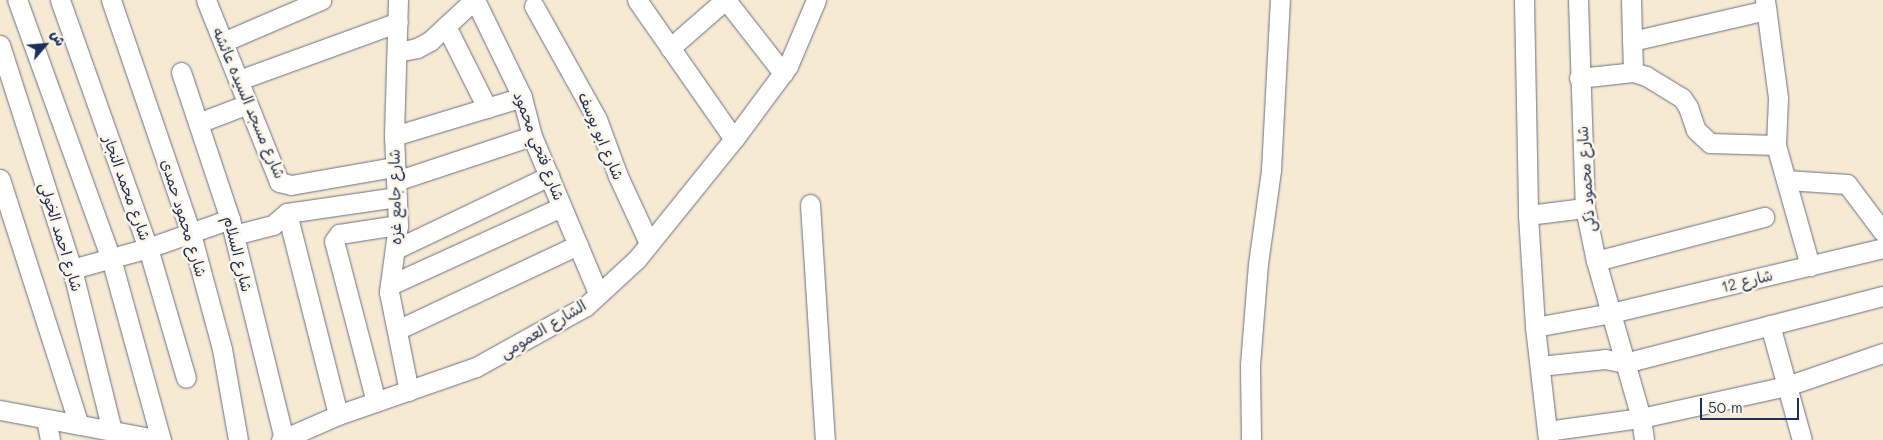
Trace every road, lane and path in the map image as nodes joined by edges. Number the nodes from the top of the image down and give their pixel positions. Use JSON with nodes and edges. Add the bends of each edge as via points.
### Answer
{"nodes":[{"id":1,"x":17,"y":0,"type":"edge"},
{"id":2,"x":60,"y":0,"type":"edge"},
{"id":3,"x":111,"y":0,"type":"edge"},
{"id":4,"x":206,"y":0,"type":"edge"},
{"id":5,"x":321,"y":0,"type":"edge"},
{"id":6,"x":398,"y":0,"type":"edge"},
{"id":7,"x":474,"y":0,"type":"edge"},
{"id":8,"x":637,"y":0,"type":"edge"},
{"id":9,"x":726,"y":0,"type":"edge"},
{"id":10,"x":816,"y":0,"type":"edge"},
{"id":11,"x":1280,"y":0,"type":"edge"},
{"id":12,"x":1524,"y":0,"type":"edge"},
{"id":13,"x":1578,"y":0,"type":"edge"},
{"id":14,"x":1631,"y":0,"type":"edge"},
{"id":15,"x":1766,"y":5,"type":"edge"},
{"id":16,"x":534,"y":6,"type":"dead end"},
{"id":17,"x":398,"y":22,"type":"junction"},
{"id":18,"x":446,"y":26,"type":"junction"},
{"id":19,"x":1632,"y":41,"type":"junction"},
{"id":20,"x":223,"y":42,"type":"junction"},
{"id":21,"x":0,"y":45,"type":"edge"},
{"id":22,"x":670,"y":48,"type":"junction"},
{"id":23,"x":397,"y":52,"type":"junction"},
{"id":24,"x":180,"y":72,"type":"dead end"},
{"id":25,"x":1633,"y":72,"type":"junction"},
{"id":26,"x":783,"y":73,"type":"junction"},
{"id":27,"x":1579,"y":78,"type":"junction"},
{"id":28,"x":239,"y":80,"type":"junction"},
{"id":29,"x":522,"y":98,"type":"junction"},
{"id":30,"x":248,"y":104,"type":"junction"},
{"id":31,"x":487,"y":108,"type":"junction"},
{"id":32,"x":198,"y":123,"type":"junction"},
{"id":33,"x":394,"y":136,"type":"junction"},
{"id":34,"x":532,"y":136,"type":"junction"},
{"id":35,"x":734,"y":139,"type":"junction"},
{"id":36,"x":1776,"y":145,"type":"junction"},
{"id":37,"x":549,"y":176,"type":"junction"},
{"id":38,"x":0,"y":179,"type":"edge"},
{"id":39,"x":1786,"y":180,"type":"junction"},
{"id":40,"x":396,"y":182,"type":"junction"},
{"id":41,"x":810,"y":204,"type":"dead end"},
{"id":42,"x":562,"y":206,"type":"junction"},
{"id":43,"x":1585,"y":208,"type":"junction"},
{"id":44,"x":287,"y":213,"type":"junction"},
{"id":45,"x":1528,"y":215,"type":"junction"},
{"id":46,"x":1764,"y":217,"type":"dead end"},
{"id":47,"x":398,"y":225,"type":"junction"},
{"id":48,"x":232,"y":227,"type":"junction"},
{"id":49,"x":1883,"y":232,"type":"edge"},
{"id":50,"x":190,"y":234,"type":"junction"},
{"id":51,"x":649,"y":243,"type":"junction"},
{"id":52,"x":578,"y":245,"type":"junction"},
{"id":53,"x":148,"y":248,"type":"junction"},
{"id":54,"x":1883,"y":248,"type":"edge"},
{"id":55,"x":396,"y":249,"type":"junction"},
{"id":56,"x":111,"y":259,"type":"junction"},
{"id":57,"x":1596,"y":261,"type":"junction"},
{"id":58,"x":1810,"y":266,"type":"junction"},
{"id":59,"x":72,"y":269,"type":"junction"},
{"id":60,"x":390,"y":285,"type":"junction"},
{"id":61,"x":598,"y":293,"type":"junction"},
{"id":62,"x":1883,"y":296,"type":"edge"},
{"id":63,"x":1611,"y":313,"type":"junction"},
{"id":64,"x":1770,"y":325,"type":"junction"},
{"id":65,"x":1535,"y":326,"type":"junction"},
{"id":66,"x":397,"y":330,"type":"junction"},
{"id":67,"x":1883,"y":353,"type":"edge"},
{"id":68,"x":1625,"y":363,"type":"junction"},
{"id":69,"x":1540,"y":366,"type":"junction"},
{"id":70,"x":186,"y":378,"type":"dead end"},
{"id":71,"x":1787,"y":386,"type":"junction"},
{"id":72,"x":408,"y":391,"type":"junction"},
{"id":73,"x":376,"y":402,"type":"junction"},
{"id":74,"x":0,"y":410,"type":"edge"},
{"id":75,"x":338,"y":415,"type":"junction"},
{"id":76,"x":1641,"y":418,"type":"junction"},
{"id":77,"x":46,"y":419,"type":"junction"},
{"id":78,"x":79,"y":425,"type":"junction"},
{"id":79,"x":103,"y":433,"type":"edge"},
{"id":80,"x":1547,"y":436,"type":"edge"},
{"id":81,"x":155,"y":439,"type":"edge"},
{"id":82,"x":283,"y":439,"type":"edge"},
{"id":83,"x":50,"y":440,"type":"edge"},
{"id":84,"x":238,"y":440,"type":"edge"},
{"id":85,"x":825,"y":440,"type":"edge"},
{"id":86,"x":1251,"y":440,"type":"edge"},
{"id":87,"x":1644,"y":440,"type":"edge"},
{"id":88,"x":1802,"y":440,"type":"edge"}],
"edges":[{"from":1,"to":56,"type":"street"},
{"from":2,"to":53,"type":"street","name":"شارع محمد النجار"},
{"from":3,"to":50,"type":"street","name":"شارع محمود حمدى"},
{"from":4,"to":20,"type":"street","name":"شارع مسجد السيده عائشه"},
{"from":5,"to":20,"type":"street"},
{"from":6,"to":17,"type":"street","name":"شارع جامع غزه"},
{"from":7,"to":18,"type":"street"},
{"from":7,"to":29,"type":"street","name":"شارع فتحي محمود"},
{"from":8,"to":22,"type":"street"},
{"from":9,"to":22,"type":"street"},
{"from":9,"to":26,"type":"street"},
{"from":10,"to":26,"type":"street","name":"الشارع العمومى"},
{"from":11,"to":86,"type":"street","via":[[1270,170],[1250,365]]},
{"from":12,"to":45,"type":"street"},
{"from":13,"to":27,"type":"street","name":"شارع محمود ذكى"},
{"from":14,"to":19,"type":"street"},
{"from":15,"to":19,"type":"street"},
{"from":15,"to":36,"type":"street","via":[[1778,98]]},
{"from":16,"to":51,"type":"street","name":"شارع ابو يوسف","via":[[590,104]]},
{"from":17,"to":23,"type":"street","name":"شارع جامع غزه"},
{"from":17,"to":28,"type":"street"},
{"from":18,"to":23,"type":"street","via":[[424,45]]},
{"from":18,"to":31,"type":"street"},
{"from":19,"to":25,"type":"street"},
{"from":20,"to":28,"type":"street","name":"شارع مسجد السيده عائشه"},
{"from":21,"to":59,"type":"street","name":"شارع احمد الخولى"},
{"from":22,"to":35,"type":"street"},
{"from":23,"to":33,"type":"street","name":"شارع جامع غزه"},
{"from":24,"to":32,"type":"street","name":"شارع السلام"},
{"from":25,"to":27,"type":"street"},
{"from":25,"to":36,"type":"street","via":[[1646,76],[1682,98],[1696,130],[1710,143]]},
{"from":26,"to":35,"type":"street","name":"الشارع العمومى"},
{"from":27,"to":43,"type":"street","name":"شارع محمود ذكى"},
{"from":28,"to":30,"type":"street","name":"شارع مسجد السيده عائشه"},
{"from":29,"to":31,"type":"street"},
{"from":29,"to":34,"type":"street","name":"شارع فتحي محمود"},
{"from":30,"to":32,"type":"street"},
{"from":30,"to":40,"type":"street","name":"شارع مسجد السيده عائشه","via":[[279,182],[291,186]]},
{"from":31,"to":33,"type":"street"},
{"from":32,"to":48,"type":"street","name":"شارع السلام"},
{"from":33,"to":40,"type":"street","name":"شارع جامع غزه"},
{"from":34,"to":37,"type":"street","name":"شارع فتحي محمود"},
{"from":34,"to":40,"type":"street"},
{"from":35,"to":51,"type":"street","name":"الشارع العمومى"},
{"from":36,"to":39,"type":"street"},
{"from":37,"to":42,"type":"street","name":"شارع فتحي محمود"},
{"from":37,"to":55,"type":"street"},
{"from":38,"to":78,"type":"street"},
{"from":39,"to":49,"type":"street","via":[[1847,184]]},
{"from":39,"to":58,"type":"street"},
{"from":40,"to":44,"type":"street"},
{"from":40,"to":47,"type":"street","name":"شارع جامع غزه"},
{"from":41,"to":85,"type":"street"},
{"from":42,"to":52,"type":"street","name":"شارع فتحي محمود"},
{"from":42,"to":60,"type":"street"},
{"from":43,"to":45,"type":"street"},
{"from":43,"to":57,"type":"street","name":"شارع محمود ذكى"},
{"from":44,"to":48,"type":"street","via":[[272,225]]},
{"from":44,"to":75,"type":"street"},
{"from":45,"to":65,"type":"street"},
{"from":46,"to":57,"type":"street"},
{"from":47,"to":55,"type":"street","name":"شارع جامع غزه"},
{"from":47,"to":73,"type":"street","via":[[339,234],[334,241]]},
{"from":48,"to":50,"type":"street"},
{"from":48,"to":82,"type":"street","name":"شارع السلام"},
{"from":50,"to":53,"type":"street"},
{"from":50,"to":84,"type":"street","name":"شارع محمود حمدى","via":[[222,350]]},
{"from":51,"to":61,"type":"street","name":"الشارع العمومى","via":[[637,259]]},
{"from":52,"to":61,"type":"street","name":"شارع فتحي محمود"},
{"from":52,"to":66,"type":"street"},
{"from":53,"to":56,"type":"street"},
{"from":53,"to":70,"type":"street","name":"شارع محمد النجار"},
{"from":54,"to":58,"type":"street","name":"شارع 12"},
{"from":55,"to":60,"type":"street","name":"شارع جامع غزه"},
{"from":56,"to":59,"type":"street"},
{"from":56,"to":81,"type":"street"},
{"from":57,"to":63,"type":"street","name":"شارع محمود ذكى"},
{"from":58,"to":63,"type":"street","name":"شارع 12"},
{"from":59,"to":79,"type":"street","name":"شارع احمد الخولى"},
{"from":60,"to":66,"type":"street","name":"شارع جامع غزه"},
{"from":61,"to":72,"type":"street","name":"الشارع العمومى","via":[[586,306],[498,357]]},
{"from":62,"to":64,"type":"street"},
{"from":63,"to":65,"type":"street","name":"شارع 12"},
{"from":63,"to":68,"type":"street","name":"شارع محمود ذكى"},
{"from":64,"to":68,"type":"street"},
{"from":64,"to":71,"type":"street"},
{"from":65,"to":69,"type":"street"},
{"from":66,"to":72,"type":"street","name":"شارع جامع غزه"},
{"from":67,"to":71,"type":"street"},
{"from":68,"to":69,"type":"street","via":[[1605,359]]},
{"from":68,"to":76,"type":"street","name":"شارع محمود ذكى"},
{"from":69,"to":80,"type":"street"},
{"from":71,"to":76,"type":"street"},
{"from":71,"to":88,"type":"street"},
{"from":72,"to":73,"type":"street","name":"الشارع العمومى"},
{"from":73,"to":75,"type":"street","name":"الشارع العمومى"},
{"from":74,"to":77,"type":"street"},
{"from":75,"to":82,"type":"street","name":"الشارع العمومى"},
{"from":76,"to":80,"type":"street"},
{"from":76,"to":87,"type":"street","name":"شارع محمود ذكى"},
{"from":77,"to":78,"type":"street"},
{"from":77,"to":83,"type":"street"},
{"from":78,"to":79,"type":"street"},
{"from":79,"to":81,"type":"street"}]}
